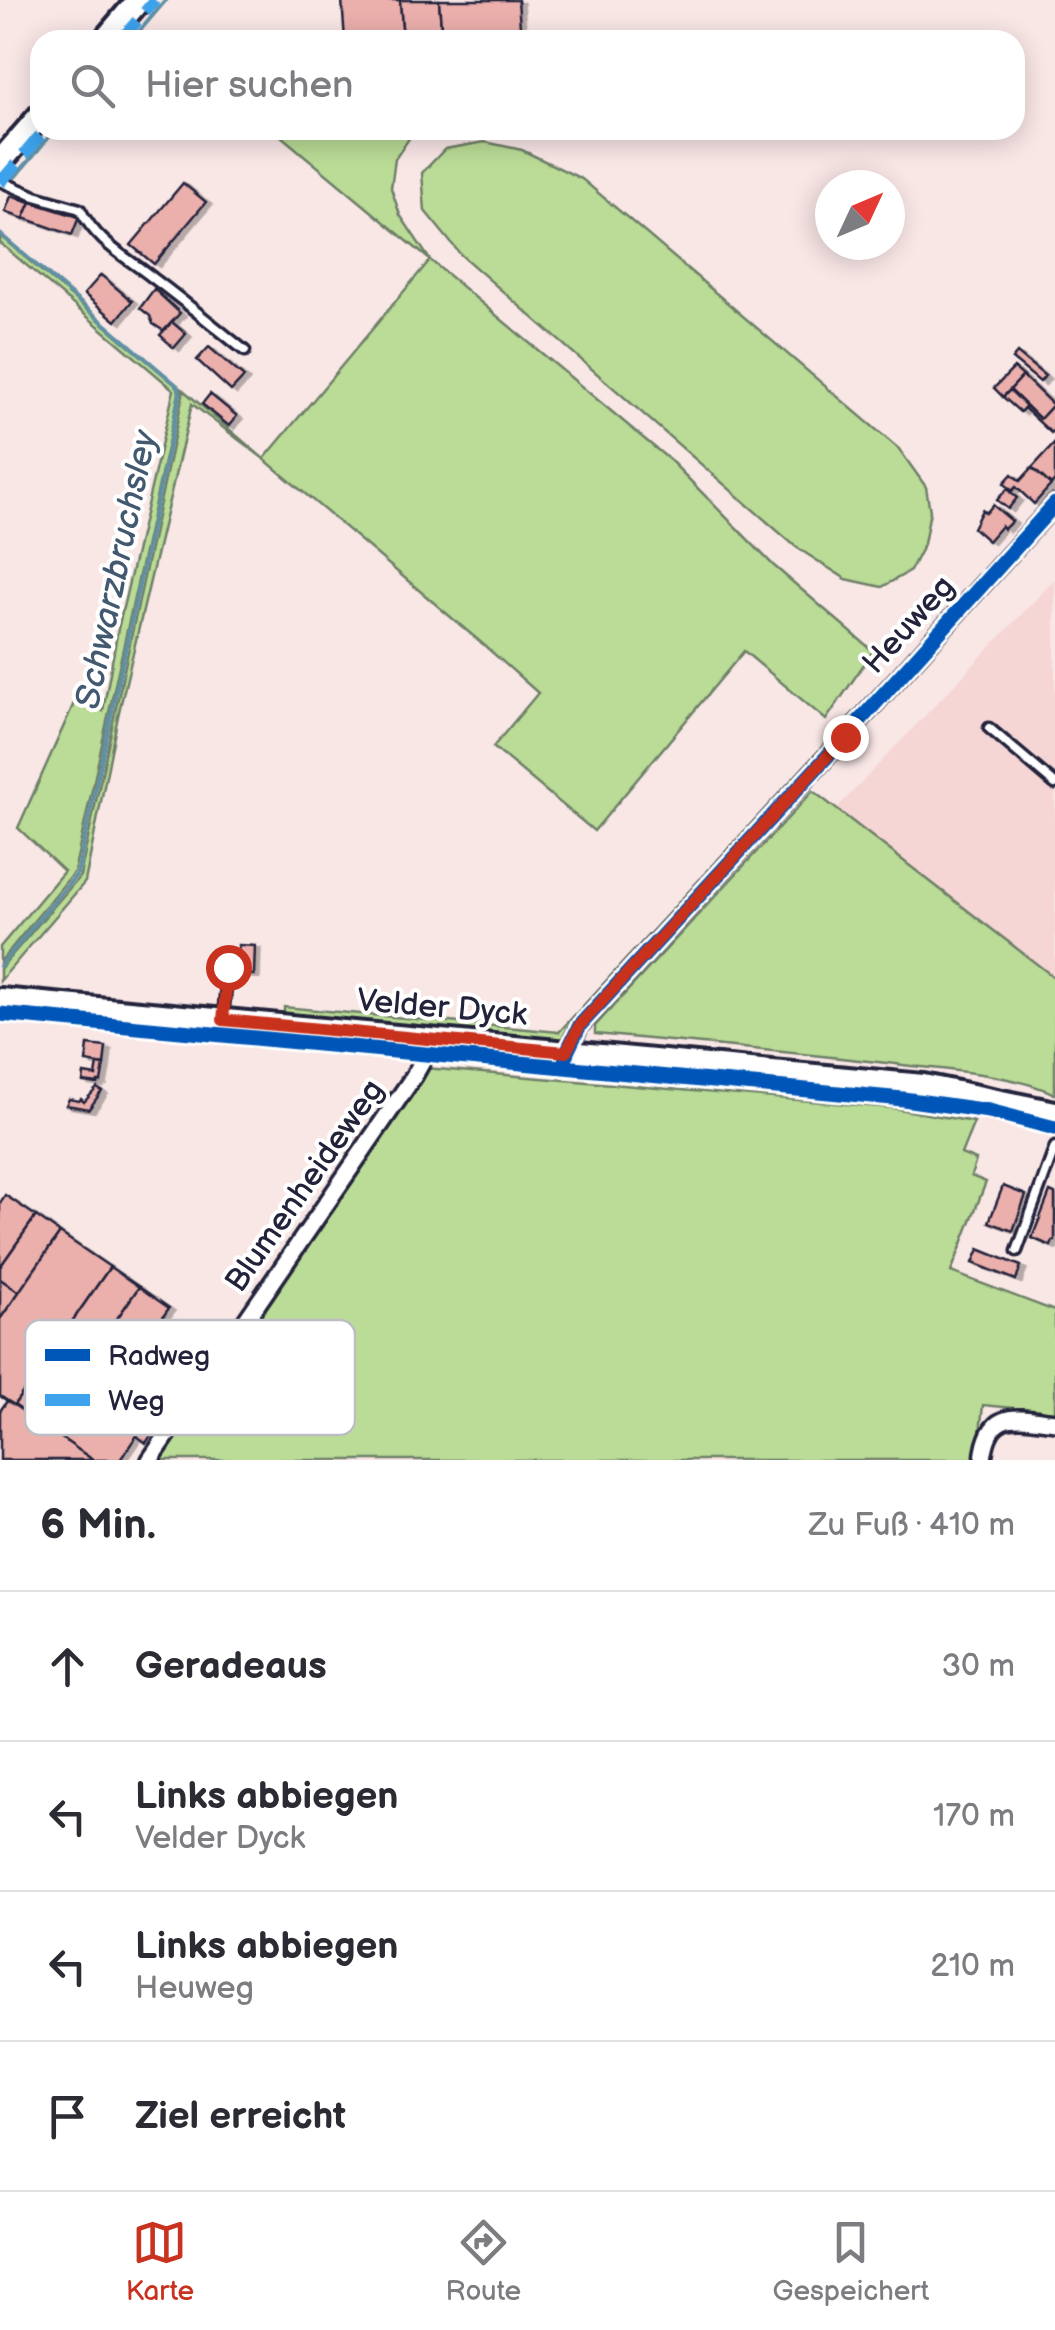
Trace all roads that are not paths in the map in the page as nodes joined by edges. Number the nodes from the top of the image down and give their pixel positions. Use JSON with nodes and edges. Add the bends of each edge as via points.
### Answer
{"nodes":[{"id":1,"x":139,"y":0,"type":"edge"},
{"id":2,"x":114,"y":30,"type":"edge"},
{"id":3,"x":30,"y":128,"type":"edge"},
{"id":4,"x":0,"y":162,"type":"edge"},
{"id":5,"x":0,"y":180,"type":"edge"},
{"id":6,"x":245,"y":351,"type":"dead end"},
{"id":7,"x":1055,"y":504,"type":"edge"},
{"id":8,"x":989,"y":728,"type":"dead end"},
{"id":9,"x":1055,"y":784,"type":"edge"},
{"id":10,"x":228,"y":967,"type":"dead end"},
{"id":11,"x":0,"y":1000,"type":"edge"},
{"id":12,"x":223,"y":1020,"type":"junction"},
{"id":13,"x":429,"y":1039,"type":"junction"},
{"id":14,"x":566,"y":1052,"type":"junction"},
{"id":15,"x":1055,"y":1113,"type":"edge"},
{"id":16,"x":1055,"y":1147,"type":"edge"},
{"id":17,"x":1017,"y":1251,"type":"dead end"},
{"id":18,"x":246,"y":1320,"type":"edge"},
{"id":19,"x":1055,"y":1422,"type":"edge"},
{"id":20,"x":167,"y":1435,"type":"edge"},
{"id":21,"x":150,"y":1460,"type":"edge"},
{"id":22,"x":983,"y":1460,"type":"edge"}],
"edges":[{"from":1,"to":2,"type":"main road"},
{"from":3,"to":4,"type":"main road"},
{"from":5,"to":6,"type":"lane","via":[[80,209],[105,243]]},
{"from":7,"to":14,"type":"street","name":"Heuweg","via":[[580,1025]]},
{"from":8,"to":9,"type":"lane"},
{"from":10,"to":12,"type":"lane"},
{"from":11,"to":12,"type":"main road","name":"Velder Dyck"},
{"from":12,"to":13,"type":"main road","name":"Velder Dyck"},
{"from":13,"to":14,"type":"main road","name":"Velder Dyck"},
{"from":13,"to":18,"type":"street","name":"Blumenheideweg","via":[[414,1076]]},
{"from":14,"to":15,"type":"main road","name":"Velder Dyck","via":[[923,1086]]},
{"from":16,"to":17,"type":"lane"},
{"from":19,"to":22,"type":"street","via":[[1003,1420],[989,1433]]},
{"from":20,"to":21,"type":"street","name":"Blumenheideweg"}]}
